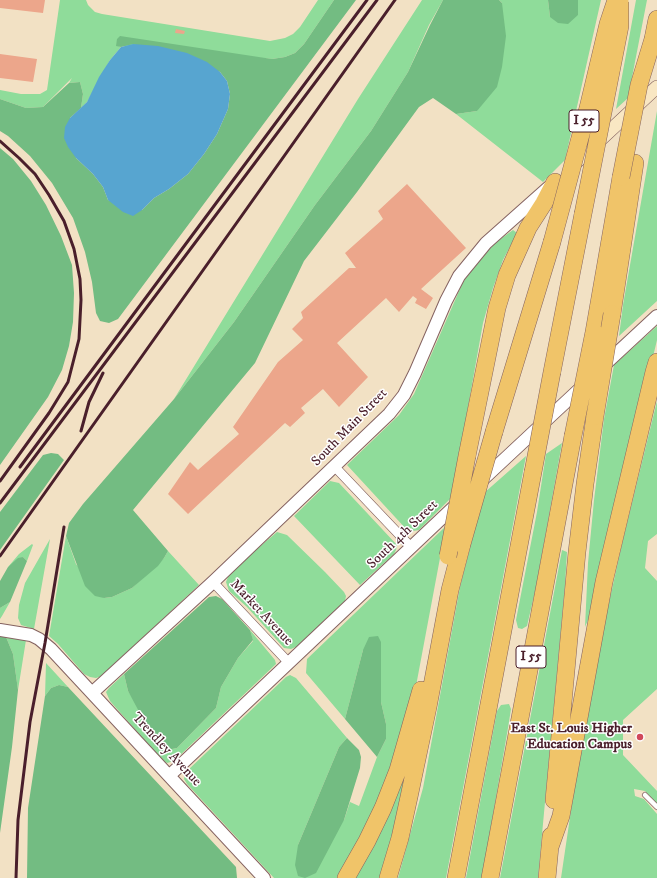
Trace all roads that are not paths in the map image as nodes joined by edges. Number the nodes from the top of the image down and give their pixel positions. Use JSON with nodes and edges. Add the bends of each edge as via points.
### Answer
{"nodes":[{"id":1,"x":616,"y":0,"type":"edge"},
{"id":2,"x":619,"y":0,"type":"edge"},
{"id":3,"x":657,"y":19,"type":"edge"},
{"id":4,"x":653,"y":40,"type":"junction"},
{"id":5,"x":657,"y":87,"type":"edge"},
{"id":6,"x":652,"y":95,"type":"edge"},
{"id":7,"x":555,"y":182,"type":"junction"},
{"id":8,"x":657,"y":316,"type":"edge"},
{"id":9,"x":657,"y":362,"type":"edge"},
{"id":10,"x":335,"y":467,"type":"junction"},
{"id":11,"x":411,"y":548,"type":"junction"},
{"id":12,"x":213,"y":582,"type":"junction"},
{"id":13,"x":450,"y":590,"type":"junction"},
{"id":14,"x":0,"y":630,"type":"edge"},
{"id":15,"x":289,"y":663,"type":"junction"},
{"id":16,"x":92,"y":693,"type":"junction"},
{"id":17,"x":423,"y":707,"type":"junction"},
{"id":18,"x":169,"y":776,"type":"junction"},
{"id":19,"x":645,"y":795,"type":"dead end"},
{"id":20,"x":657,"y":807,"type":"edge"},
{"id":21,"x":550,"y":847,"type":"junction"},
{"id":22,"x":264,"y":878,"type":"edge"},
{"id":23,"x":346,"y":878,"type":"edge"},
{"id":24,"x":388,"y":878,"type":"edge"},
{"id":25,"x":456,"y":878,"type":"edge"},
{"id":26,"x":490,"y":878,"type":"edge"},
{"id":27,"x":547,"y":878,"type":"edge"}],
"edges":[{"from":1,"to":13,"type":"highway","number":"I 55","bridge":true,"via":[[552,242],[494,432]]},
{"from":2,"to":25,"type":"highway","number":"I 55","bridge":true,"via":[[620,26]]},
{"from":3,"to":4,"type":"highway","number":"I 55"},
{"from":4,"to":21,"type":"highway","number":"I 55","bridge":true,"via":[[648,86],[585,484]]},
{"from":4,"to":26,"type":"highway","number":"I 55","bridge":true,"via":[[639,85],[621,177]]},
{"from":5,"to":6,"type":"main road","name":"South Main Street"},
{"from":6,"to":7,"type":"main road","name":"South Main Street"},
{"from":7,"to":10,"type":"street","name":"South Main Street","via":[[486,243],[470,261],[446,301],[404,395],[389,414]]},
{"from":7,"to":13,"type":"highway","bridge":true,"via":[[528,228],[507,275],[497,308],[448,556],[446,570]]},
{"from":8,"to":11,"type":"street","name":"South 4th Street"},
{"from":9,"to":21,"type":"highway","via":[[604,582],[561,816]]},
{"from":10,"to":11,"type":"street"},
{"from":10,"to":12,"type":"street","name":"South Main Street"},
{"from":11,"to":15,"type":"street","name":"South 4th Street"},
{"from":12,"to":15,"type":"street","name":"Market Avenue"},
{"from":12,"to":16,"type":"street","name":"South Main Street"},
{"from":13,"to":17,"type":"highway","number":"I 55","via":[[438,659],[422,686]]},
{"from":14,"to":16,"type":"street","name":"Trendley Avenue","via":[[31,635],[45,643]]},
{"from":15,"to":18,"type":"street","name":"South 4th Street"},
{"from":16,"to":18,"type":"street","name":"Trendley Avenue"},
{"from":17,"to":23,"type":"highway","via":[[383,808]]},
{"from":17,"to":24,"type":"highway","via":[[400,838]]},
{"from":18,"to":22,"type":"street","name":"Trendley Avenue"},
{"from":19,"to":20,"type":"lane"},
{"from":21,"to":27,"type":"highway","number":"I 55"}]}
